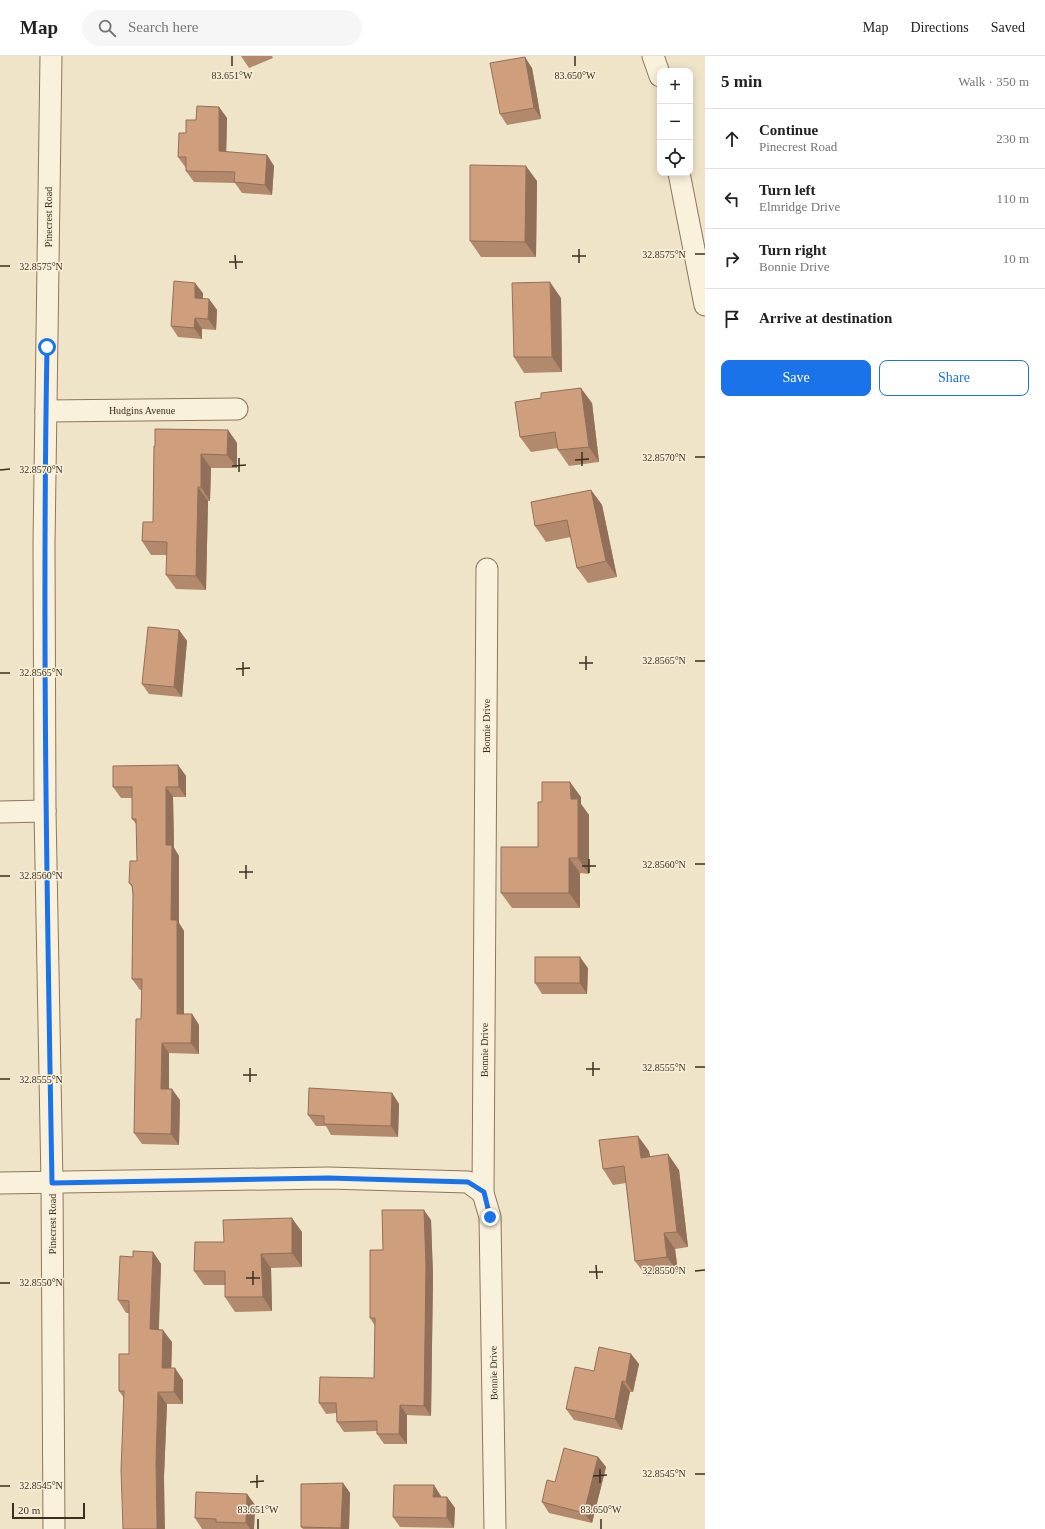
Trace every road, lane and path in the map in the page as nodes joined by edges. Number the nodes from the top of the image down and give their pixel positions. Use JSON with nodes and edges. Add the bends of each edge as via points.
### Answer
{"nodes":[{"id":1,"x":51,"y":56,"type":"edge"},
{"id":2,"x":653,"y":56,"type":"edge"},
{"id":3,"x":657,"y":68,"type":"edge"},
{"id":4,"x":681,"y":176,"type":"edge"},
{"id":5,"x":705,"y":305,"type":"edge"},
{"id":6,"x":238,"y":409,"type":"dead end"},
{"id":7,"x":46,"y":411,"type":"junction"},
{"id":8,"x":487,"y":569,"type":"dead end"},
{"id":9,"x":46,"y":811,"type":"junction"},
{"id":10,"x":0,"y":812,"type":"edge"},
{"id":11,"x":52,"y":1183,"type":"junction"},
{"id":12,"x":0,"y":1184,"type":"edge"},
{"id":13,"x":484,"y":1192,"type":"junction"},
{"id":14,"x":54,"y":1529,"type":"edge"},
{"id":15,"x":495,"y":1529,"type":"edge"}],
"edges":[{"from":1,"to":7,"type":"street","name":"Pinecrest Road"},
{"from":2,"to":3,"type":"street"},
{"from":4,"to":5,"type":"street"},
{"from":6,"to":7,"type":"street","name":"Hudgins Avenue"},
{"from":7,"to":9,"type":"street","name":"Pinecrest Road"},
{"from":8,"to":13,"type":"street","name":"Bonnie Drive"},
{"from":9,"to":10,"type":"street"},
{"from":9,"to":11,"type":"street","name":"Pinecrest Road"},
{"from":11,"to":12,"type":"street"},
{"from":11,"to":13,"type":"street","via":[[328,1178],[468,1182]]},
{"from":11,"to":14,"type":"street","name":"Pinecrest Road"},
{"from":13,"to":15,"type":"street","name":"Bonnie Drive","via":[[490,1217]]}]}
